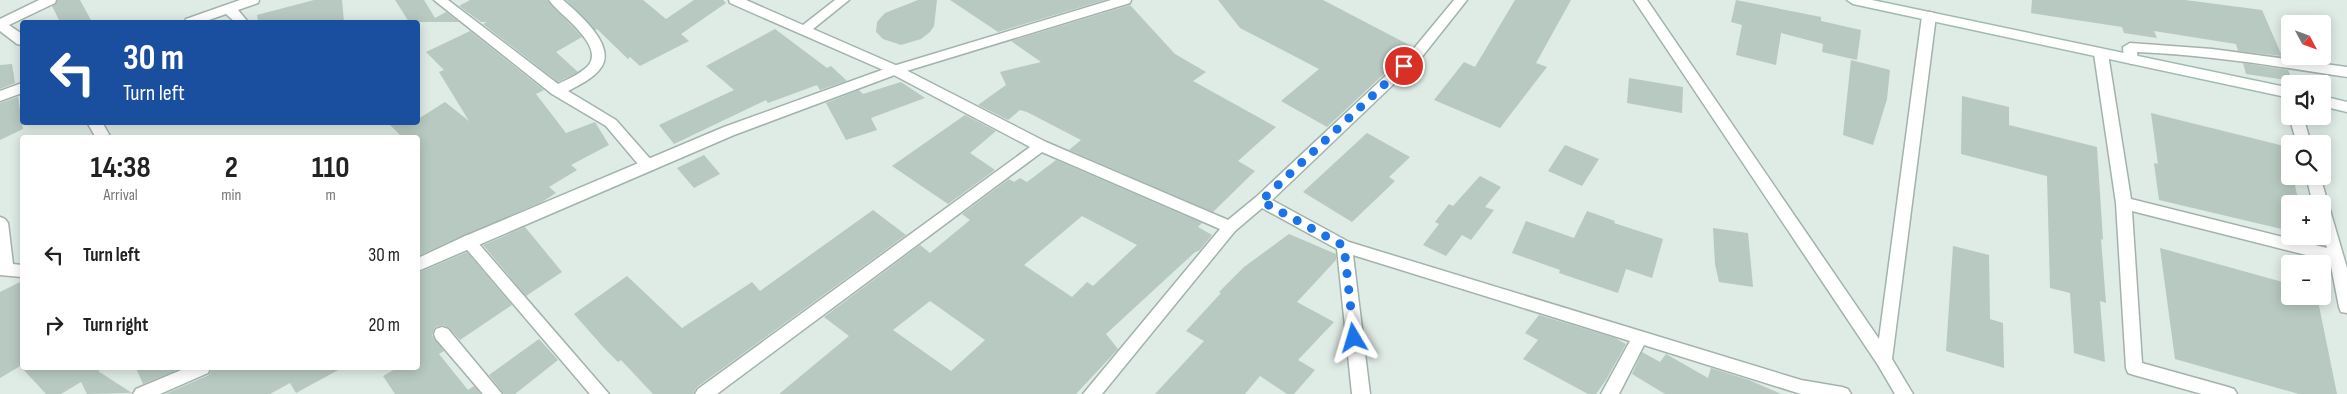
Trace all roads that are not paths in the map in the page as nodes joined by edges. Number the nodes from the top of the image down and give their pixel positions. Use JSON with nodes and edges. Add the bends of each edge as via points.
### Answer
{"nodes":[{"id":1,"x":50,"y":0,"type":"edge"},
{"id":2,"x":253,"y":0,"type":"edge"},
{"id":3,"x":440,"y":0,"type":"edge"},
{"id":4,"x":555,"y":0,"type":"edge"},
{"id":5,"x":735,"y":0,"type":"edge"},
{"id":6,"x":843,"y":0,"type":"edge"},
{"id":7,"x":1125,"y":0,"type":"edge"},
{"id":8,"x":1461,"y":0,"type":"edge"},
{"id":9,"x":1640,"y":0,"type":"edge"},
{"id":10,"x":1853,"y":0,"type":"edge"},
{"id":11,"x":228,"y":8,"type":"junction"},
{"id":12,"x":1929,"y":16,"type":"junction"},
{"id":13,"x":196,"y":20,"type":"edge"},
{"id":14,"x":240,"y":20,"type":"edge"},
{"id":15,"x":0,"y":25,"type":"edge"},
{"id":16,"x":804,"y":30,"type":"junction"},
{"id":17,"x":20,"y":39,"type":"edge"},
{"id":18,"x":2101,"y":54,"type":"junction"},
{"id":19,"x":2131,"y":60,"type":"junction"},
{"id":20,"x":895,"y":70,"type":"junction"},
{"id":21,"x":2347,"y":72,"type":"edge"},
{"id":22,"x":20,"y":89,"type":"edge"},
{"id":23,"x":557,"y":91,"type":"junction"},
{"id":24,"x":2281,"y":92,"type":"edge"},
{"id":25,"x":0,"y":96,"type":"edge"},
{"id":26,"x":2331,"y":103,"type":"edge"},
{"id":27,"x":2347,"y":107,"type":"edge"},
{"id":28,"x":1041,"y":146,"type":"junction"},
{"id":29,"x":648,"y":166,"type":"junction"},
{"id":30,"x":1261,"y":201,"type":"junction"},
{"id":31,"x":2124,"y":203,"type":"junction"},
{"id":32,"x":0,"y":223,"type":"edge"},
{"id":33,"x":1230,"y":227,"type":"junction"},
{"id":34,"x":2331,"y":237,"type":"edge"},
{"id":35,"x":468,"y":241,"type":"junction"},
{"id":36,"x":1344,"y":246,"type":"junction"},
{"id":37,"x":2337,"y":257,"type":"junction"},
{"id":38,"x":420,"y":264,"type":"edge"},
{"id":39,"x":3,"y":269,"type":"edge"},
{"id":40,"x":20,"y":271,"type":"edge"},
{"id":41,"x":2347,"y":307,"type":"edge"},
{"id":42,"x":442,"y":334,"type":"dead end"},
{"id":43,"x":1640,"y":337,"type":"junction"},
{"id":44,"x":1884,"y":360,"type":"junction"},
{"id":45,"x":198,"y":370,"type":"edge"},
{"id":46,"x":1799,"y":390,"type":"edge"},
{"id":47,"x":146,"y":393,"type":"edge"},
{"id":48,"x":494,"y":394,"type":"edge"},
{"id":49,"x":600,"y":394,"type":"edge"},
{"id":50,"x":704,"y":394,"type":"edge"},
{"id":51,"x":1092,"y":394,"type":"edge"},
{"id":52,"x":1361,"y":394,"type":"edge"},
{"id":53,"x":1610,"y":394,"type":"edge"},
{"id":54,"x":1842,"y":394,"type":"edge"},
{"id":55,"x":1904,"y":394,"type":"edge"},
{"id":56,"x":2228,"y":394,"type":"edge"}],
"edges":[{"from":1,"to":15,"type":"street"},
{"from":2,"to":11,"type":"street"},
{"from":3,"to":23,"type":"street"},
{"from":4,"to":23,"type":"street","via":[[589,32],[599,52],[598,63],[588,73]]},
{"from":5,"to":16,"type":"street"},
{"from":6,"to":16,"type":"street"},
{"from":7,"to":20,"type":"street"},
{"from":8,"to":30,"type":"street","via":[[1416,55]]},
{"from":9,"to":44,"type":"street"},
{"from":10,"to":12,"type":"street"},
{"from":11,"to":13,"type":"street"},
{"from":11,"to":14,"type":"street"},
{"from":12,"to":18,"type":"street"},
{"from":12,"to":44,"type":"street"},
{"from":15,"to":17,"type":"street"},
{"from":16,"to":20,"type":"street"},
{"from":18,"to":19,"type":"street"},
{"from":18,"to":31,"type":"street"},
{"from":19,"to":21,"type":"street","via":[[2130,47],[2214,54]]},
{"from":19,"to":24,"type":"street"},
{"from":20,"to":28,"type":"street"},
{"from":20,"to":29,"type":"street","via":[[729,131]]},
{"from":22,"to":25,"type":"street"},
{"from":23,"to":29,"type":"street","via":[[611,123]]},
{"from":26,"to":27,"type":"street"},
{"from":28,"to":33,"type":"street"},
{"from":28,"to":50,"type":"street"},
{"from":29,"to":35,"type":"street"},
{"from":30,"to":33,"type":"street"},
{"from":30,"to":36,"type":"street"},
{"from":31,"to":37,"type":"street"},
{"from":31,"to":56,"type":"street","via":[[2134,368]]},
{"from":32,"to":39,"type":"street"},
{"from":33,"to":51,"type":"street"},
{"from":34,"to":37,"type":"street"},
{"from":35,"to":38,"type":"street"},
{"from":35,"to":49,"type":"street"},
{"from":36,"to":43,"type":"street"},
{"from":36,"to":52,"type":"street"},
{"from":37,"to":41,"type":"street"},
{"from":39,"to":40,"type":"street"},
{"from":42,"to":48,"type":"street"},
{"from":43,"to":46,"type":"street"},
{"from":43,"to":53,"type":"street"},
{"from":44,"to":55,"type":"street"},
{"from":45,"to":47,"type":"street"},
{"from":46,"to":54,"type":"street"}]}
